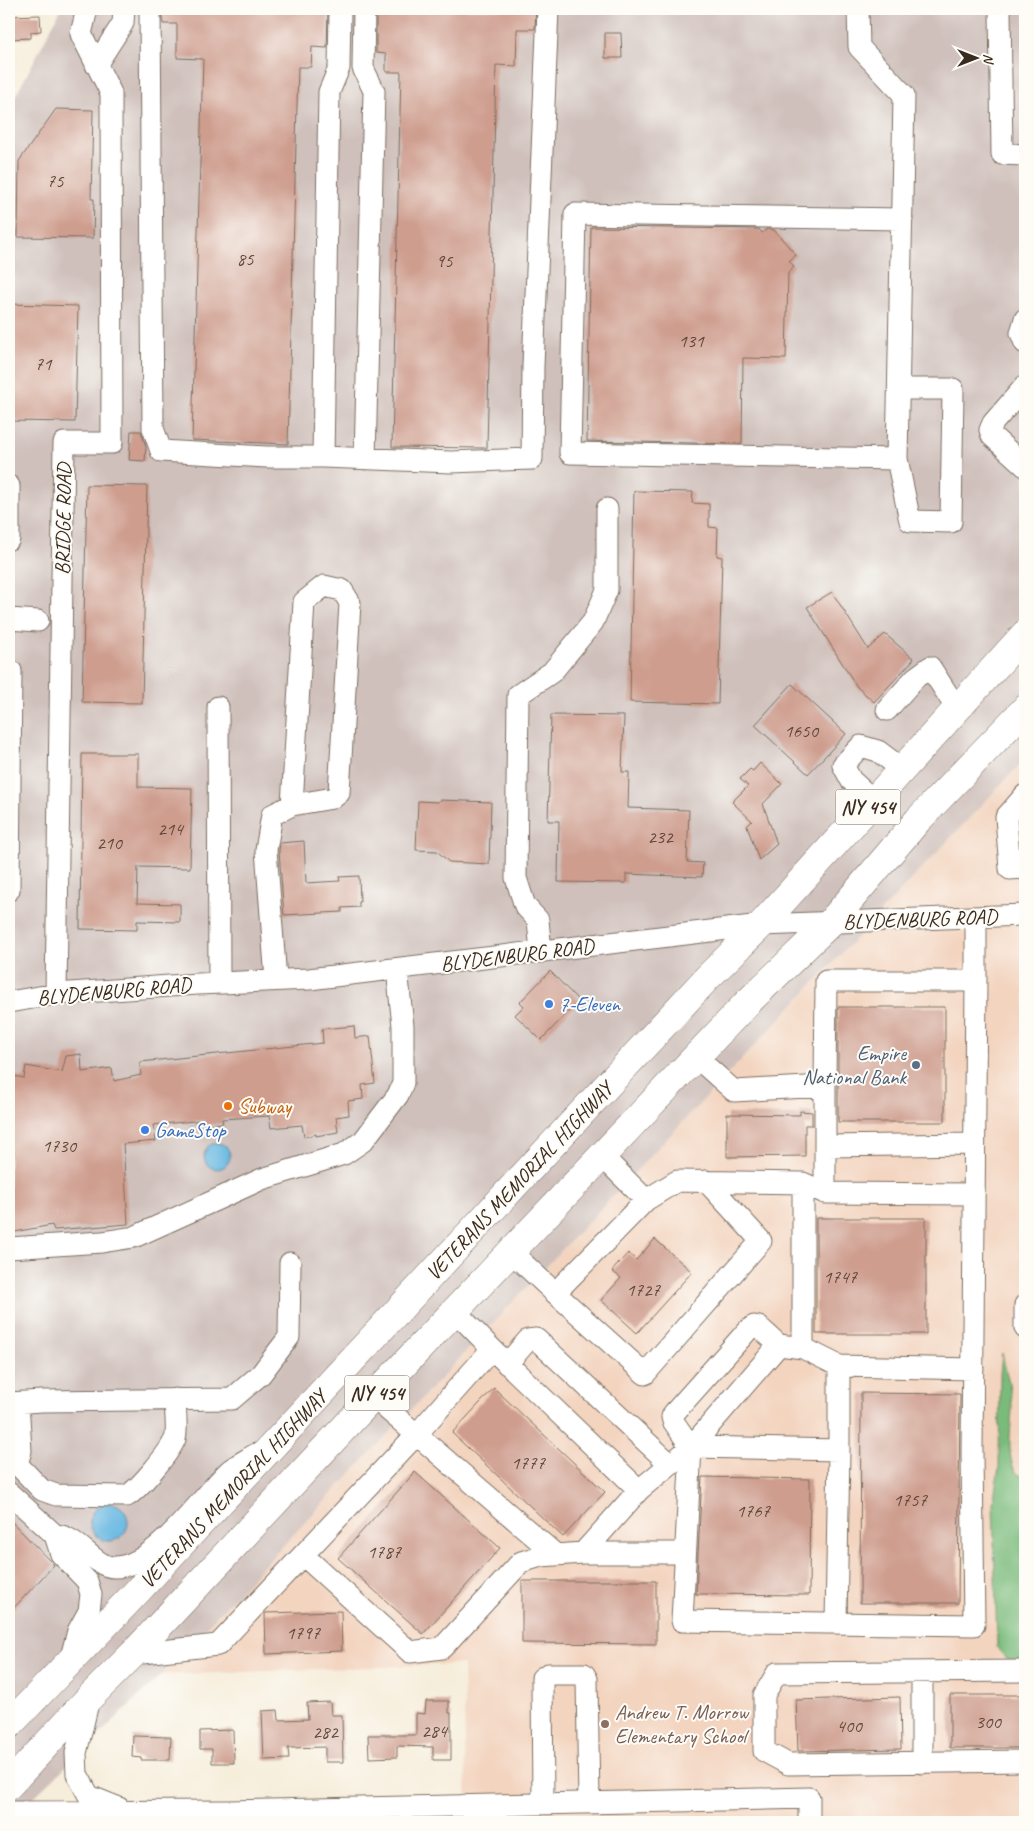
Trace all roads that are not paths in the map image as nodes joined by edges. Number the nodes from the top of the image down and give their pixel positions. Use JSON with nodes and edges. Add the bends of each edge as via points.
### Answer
{"nodes":[{"id":1,"x":87,"y":9,"type":"edge"},
{"id":2,"x":124,"y":9,"type":"edge"},
{"id":3,"x":150,"y":9,"type":"edge"},
{"id":4,"x":340,"y":9,"type":"edge"},
{"id":5,"x":364,"y":9,"type":"edge"},
{"id":6,"x":548,"y":9,"type":"edge"},
{"id":7,"x":858,"y":9,"type":"edge"},
{"id":8,"x":1000,"y":9,"type":"edge"},
{"id":9,"x":96,"y":65,"type":"junction"},
{"id":10,"x":339,"y":68,"type":"junction"},
{"id":11,"x":363,"y":68,"type":"junction"},
{"id":12,"x":1025,"y":155,"type":"edge"},
{"id":13,"x":902,"y":219,"type":"junction"},
{"id":14,"x":1025,"y":319,"type":"edge"},
{"id":15,"x":1025,"y":343,"type":"edge"},
{"id":16,"x":899,"y":390,"type":"junction"},
{"id":17,"x":1022,"y":396,"type":"edge"},
{"id":18,"x":322,"y":457,"type":"junction"},
{"id":19,"x":366,"y":459,"type":"junction"},
{"id":20,"x":897,"y":459,"type":"junction"},
{"id":21,"x":1025,"y":466,"type":"edge"},
{"id":22,"x":9,"y":486,"type":"edge"},
{"id":23,"x":607,"y":509,"type":"dead end"},
{"id":24,"x":9,"y":539,"type":"edge"},
{"id":25,"x":9,"y":619,"type":"edge"},
{"id":26,"x":38,"y":621,"type":"dead end"},
{"id":27,"x":1025,"y":634,"type":"edge"},
{"id":28,"x":9,"y":671,"type":"edge"},
{"id":29,"x":218,"y":707,"type":"dead end"},
{"id":30,"x":958,"y":709,"type":"junction"},
{"id":31,"x":1025,"y":709,"type":"edge"},
{"id":32,"x":887,"y":710,"type":"dead end"},
{"id":33,"x":902,"y":770,"type":"junction"},
{"id":34,"x":1025,"y":795,"type":"edge"},
{"id":35,"x":874,"y":801,"type":"junction"},
{"id":36,"x":292,"y":804,"type":"junction"},
{"id":37,"x":1025,"y":868,"type":"edge"},
{"id":38,"x":9,"y":890,"type":"edge"},
{"id":39,"x":1025,"y":915,"type":"edge"},
{"id":40,"x":976,"y":917,"type":"junction"},
{"id":41,"x":830,"y":922,"type":"junction"},
{"id":42,"x":761,"y":925,"type":"junction"},
{"id":43,"x":541,"y":952,"type":"junction"},
{"id":44,"x":397,"y":969,"type":"junction"},
{"id":45,"x":276,"y":980,"type":"junction"},
{"id":46,"x":976,"y":981,"type":"junction"},
{"id":47,"x":218,"y":983,"type":"junction"},
{"id":48,"x":56,"y":994,"type":"junction"},
{"id":49,"x":9,"y":1002,"type":"edge"},
{"id":50,"x":696,"y":1057,"type":"junction"},
{"id":51,"x":825,"y":1086,"type":"junction"},
{"id":52,"x":974,"y":1144,"type":"junction"},
{"id":53,"x":826,"y":1146,"type":"junction"},
{"id":54,"x":602,"y":1156,"type":"junction"},
{"id":55,"x":706,"y":1181,"type":"junction"},
{"id":56,"x":803,"y":1182,"type":"junction"},
{"id":57,"x":825,"y":1192,"type":"junction"},
{"id":58,"x":973,"y":1194,"type":"junction"},
{"id":59,"x":646,"y":1200,"type":"junction"},
{"id":60,"x":9,"y":1248,"type":"edge"},
{"id":61,"x":511,"y":1252,"type":"junction"},
{"id":62,"x":290,"y":1263,"type":"dead end"},
{"id":63,"x":555,"y":1293,"type":"junction"},
{"id":64,"x":1025,"y":1305,"type":"edge"},
{"id":65,"x":455,"y":1311,"type":"junction"},
{"id":66,"x":1025,"y":1328,"type":"edge"},
{"id":67,"x":779,"y":1345,"type":"junction"},
{"id":68,"x":803,"y":1348,"type":"junction"},
{"id":69,"x":500,"y":1356,"type":"junction"},
{"id":70,"x":839,"y":1366,"type":"junction"},
{"id":71,"x":973,"y":1369,"type":"junction"},
{"id":72,"x":373,"y":1397,"type":"junction"},
{"id":73,"x":175,"y":1399,"type":"junction"},
{"id":74,"x":11,"y":1409,"type":"edge"},
{"id":75,"x":416,"y":1435,"type":"junction"},
{"id":76,"x":280,"y":1439,"type":"junction"},
{"id":77,"x":691,"y":1447,"type":"junction"},
{"id":78,"x":839,"y":1450,"type":"junction"},
{"id":79,"x":13,"y":1461,"type":"edge"},
{"id":80,"x":670,"y":1464,"type":"junction"},
{"id":81,"x":639,"y":1490,"type":"junction"},
{"id":82,"x":9,"y":1493,"type":"edge"},
{"id":83,"x":55,"y":1534,"type":"junction"},
{"id":84,"x":685,"y":1552,"type":"junction"},
{"id":85,"x":583,"y":1553,"type":"junction"},
{"id":86,"x":303,"y":1555,"type":"junction"},
{"id":87,"x":556,"y":1555,"type":"junction"},
{"id":88,"x":836,"y":1623,"type":"junction"},
{"id":89,"x":133,"y":1654,"type":"junction"},
{"id":90,"x":70,"y":1661,"type":"junction"},
{"id":91,"x":1025,"y":1671,"type":"edge"},
{"id":92,"x":922,"y":1673,"type":"junction"},
{"id":93,"x":89,"y":1698,"type":"junction"},
{"id":94,"x":9,"y":1725,"type":"edge"},
{"id":95,"x":1025,"y":1761,"type":"edge"},
{"id":96,"x":922,"y":1763,"type":"junction"},
{"id":97,"x":9,"y":1785,"type":"edge"},
{"id":98,"x":588,"y":1803,"type":"junction"},
{"id":99,"x":543,"y":1804,"type":"junction"},
{"id":100,"x":9,"y":1812,"type":"edge"},
{"id":101,"x":129,"y":1812,"type":"junction"},
{"id":102,"x":497,"y":1813,"type":"edge"},
{"id":103,"x":228,"y":1816,"type":"edge"},
{"id":104,"x":809,"y":1822,"type":"edge"}],
"edges":[{"from":1,"to":9,"type":"street","name":"BRIDGE ROAD","via":[[81,34]]},
{"from":2,"to":9,"type":"street","via":[[123,23]]},
{"from":3,"to":18,"type":"street","via":[[153,428],[161,450]]},
{"from":4,"to":10,"type":"street"},
{"from":5,"to":11,"type":"street"},
{"from":6,"to":19,"type":"street","via":[[532,459],[451,462]]},
{"from":7,"to":13,"type":"street","via":[[859,47],[904,95]]},
{"from":8,"to":12,"type":"street","via":[[1002,154]]},
{"from":9,"to":48,"type":"street","name":"BRIDGE ROAD","via":[[111,93],[112,443],[64,443]]},
{"from":10,"to":11,"type":"street"},
{"from":10,"to":18,"type":"street","via":[[329,92]]},
{"from":11,"to":19,"type":"street","via":[[374,91]]},
{"from":13,"to":16,"type":"street"},
{"from":13,"to":20,"type":"street","via":[[575,214],[570,443],[570,452]]},
{"from":14,"to":15,"type":"street","via":[[1021,333]]},
{"from":16,"to":20,"type":"street"},
{"from":16,"to":20,"type":"street","via":[[953,389],[951,522],[910,521]]},
{"from":17,"to":21,"type":"street","via":[[993,423],[990,430],[992,436]]},
{"from":18,"to":19,"type":"street"},
{"from":22,"to":24,"type":"street"},
{"from":23,"to":43,"type":"street","via":[[607,590],[593,622],[552,672],[518,695],[516,878],[525,906],[538,920]]},
{"from":25,"to":26,"type":"street"},
{"from":27,"to":30,"type":"highway","name":"VETERANS MEMORIAL HIGHWAY","number":"NY 454"},
{"from":28,"to":38,"type":"street"},
{"from":29,"to":47,"type":"street"},
{"from":30,"to":32,"type":"street","via":[[930,667],[915,678]]},
{"from":30,"to":33,"type":"highway","name":"VETERANS MEMORIAL HIGHWAY","number":"NY 454"},
{"from":31,"to":41,"type":"highway","name":"VETERANS MEMORIAL HIGHWAY","number":"NY 454","via":[[918,820]]},
{"from":33,"to":35,"type":"highway","name":"VETERANS MEMORIAL HIGHWAY","number":"NY 454"},
{"from":33,"to":35,"type":"street","via":[[878,752],[860,746],[843,765],[851,780]]},
{"from":34,"to":37,"type":"street","via":[[1006,817],[1010,869]]},
{"from":35,"to":42,"type":"highway","name":"VETERANS MEMORIAL HIGHWAY","number":"NY 454"},
{"from":36,"to":36,"type":"street","via":[[304,602],[324,586],[342,590],[350,603],[339,792],[333,798]]},
{"from":36,"to":45,"type":"street","via":[[272,815],[266,850]]},
{"from":39,"to":40,"type":"street","name":"BLYDENBURG ROAD"},
{"from":40,"to":41,"type":"street","name":"BLYDENBURG ROAD"},
{"from":40,"to":46,"type":"street"},
{"from":41,"to":42,"type":"street","name":"BLYDENBURG ROAD"},
{"from":41,"to":50,"type":"highway","name":"VETERANS MEMORIAL HIGHWAY","number":"NY 454"},
{"from":42,"to":43,"type":"street","name":"BLYDENBURG ROAD"},
{"from":42,"to":76,"type":"highway","name":"VETERANS MEMORIAL HIGHWAY","number":"NY 454","via":[[708,977]]},
{"from":43,"to":44,"type":"street","name":"BLYDENBURG ROAD"},
{"from":44,"to":45,"type":"street","name":"BLYDENBURG ROAD"},
{"from":44,"to":60,"type":"street","via":[[403,1026],[403,1083],[398,1095],[363,1142],[344,1154],[262,1178],[134,1236],[102,1242]]},
{"from":45,"to":47,"type":"street","name":"BLYDENBURG ROAD"},
{"from":46,"to":51,"type":"street","via":[[826,981]]},
{"from":46,"to":52,"type":"street"},
{"from":47,"to":48,"type":"street","name":"BLYDENBURG ROAD"},
{"from":48,"to":49,"type":"street","name":"BLYDENBURG ROAD"},
{"from":50,"to":51,"type":"street","via":[[734,1091]]},
{"from":50,"to":54,"type":"highway","name":"VETERANS MEMORIAL HIGHWAY","number":"NY 454"},
{"from":51,"to":53,"type":"street"},
{"from":52,"to":53,"type":"street"},
{"from":52,"to":58,"type":"street"},
{"from":53,"to":57,"type":"street"},
{"from":54,"to":59,"type":"street"},
{"from":54,"to":61,"type":"highway","name":"VETERANS MEMORIAL HIGHWAY","number":"NY 454"},
{"from":55,"to":56,"type":"street"},
{"from":55,"to":59,"type":"street","via":[[677,1180]]},
{"from":55,"to":63,"type":"street","via":[[761,1241],[645,1374]]},
{"from":56,"to":57,"type":"street"},
{"from":56,"to":68,"type":"street"},
{"from":57,"to":58,"type":"street"},
{"from":58,"to":71,"type":"street"},
{"from":59,"to":63,"type":"street"},
{"from":61,"to":63,"type":"street"},
{"from":61,"to":65,"type":"highway","name":"VETERANS MEMORIAL HIGHWAY","number":"NY 454"},
{"from":62,"to":73,"type":"street","via":[[289,1337],[261,1374],[232,1399]]},
{"from":64,"to":66,"type":"street"},
{"from":65,"to":69,"type":"street"},
{"from":65,"to":72,"type":"highway","name":"VETERANS MEMORIAL HIGHWAY","number":"NY 454"},
{"from":67,"to":68,"type":"street"},
{"from":67,"to":77,"type":"street"},
{"from":67,"to":77,"type":"street","via":[[754,1326],[674,1413],[673,1421]]},
{"from":68,"to":70,"type":"street"},
{"from":69,"to":75,"type":"street"},
{"from":69,"to":80,"type":"street","via":[[528,1340],[536,1339]]},
{"from":69,"to":81,"type":"street"},
{"from":70,"to":71,"type":"street"},
{"from":70,"to":78,"type":"street"},
{"from":71,"to":88,"type":"street","via":[[974,1625]]},
{"from":72,"to":75,"type":"street"},
{"from":72,"to":89,"type":"highway","name":"VETERANS MEMORIAL HIGHWAY","number":"NY 454"},
{"from":73,"to":74,"type":"street","via":[[42,1401]]},
{"from":73,"to":79,"type":"street","via":[[175,1438],[160,1461],[127,1496],[56,1495],[42,1490]]},
{"from":74,"to":79,"type":"street","via":[[19,1418],[21,1451]]},
{"from":75,"to":86,"type":"street"},
{"from":75,"to":87,"type":"street"},
{"from":76,"to":83,"type":"street","via":[[231,1470],[156,1548],[137,1562],[114,1567],[95,1560],[65,1535]]},
{"from":76,"to":90,"type":"highway","name":"VETERANS MEMORIAL HIGHWAY","number":"NY 454"},
{"from":77,"to":78,"type":"street"},
{"from":77,"to":80,"type":"street"},
{"from":77,"to":84,"type":"street"},
{"from":78,"to":88,"type":"street"},
{"from":80,"to":81,"type":"street"},
{"from":81,"to":85,"type":"street"},
{"from":82,"to":83,"type":"street"},
{"from":83,"to":90,"type":"street","via":[[61,1554],[87,1581],[91,1594],[89,1611],[78,1631]]},
{"from":84,"to":85,"type":"street"},
{"from":84,"to":88,"type":"street","via":[[682,1621]]},
{"from":85,"to":87,"type":"street"},
{"from":86,"to":87,"type":"street","via":[[410,1652],[442,1648],[521,1562]]},
{"from":86,"to":89,"type":"street","via":[[218,1645]]},
{"from":89,"to":93,"type":"highway","name":"VETERANS MEMORIAL HIGHWAY","number":"NY 454"},
{"from":90,"to":94,"type":"highway","name":"VETERANS MEMORIAL HIGHWAY","number":"NY 454"},
{"from":91,"to":92,"type":"street"},
{"from":92,"to":96,"type":"street"},
{"from":92,"to":96,"type":"street","via":[[777,1673],[764,1695],[764,1751],[788,1764]]},
{"from":93,"to":97,"type":"highway","name":"VETERANS MEMORIAL HIGHWAY","number":"NY 454"},
{"from":93,"to":101,"type":"street","via":[[76,1753],[77,1774],[90,1796]]},
{"from":95,"to":96,"type":"street"},
{"from":98,"to":99,"type":"street"},
{"from":98,"to":99,"type":"street","via":[[587,1679],[584,1674],[548,1674],[542,1678]]},
{"from":98,"to":104,"type":"street","via":[[810,1798]]},
{"from":99,"to":102,"type":"street"},
{"from":100,"to":101,"type":"street"},
{"from":101,"to":103,"type":"street"},
{"from":102,"to":103,"type":"street"}]}
